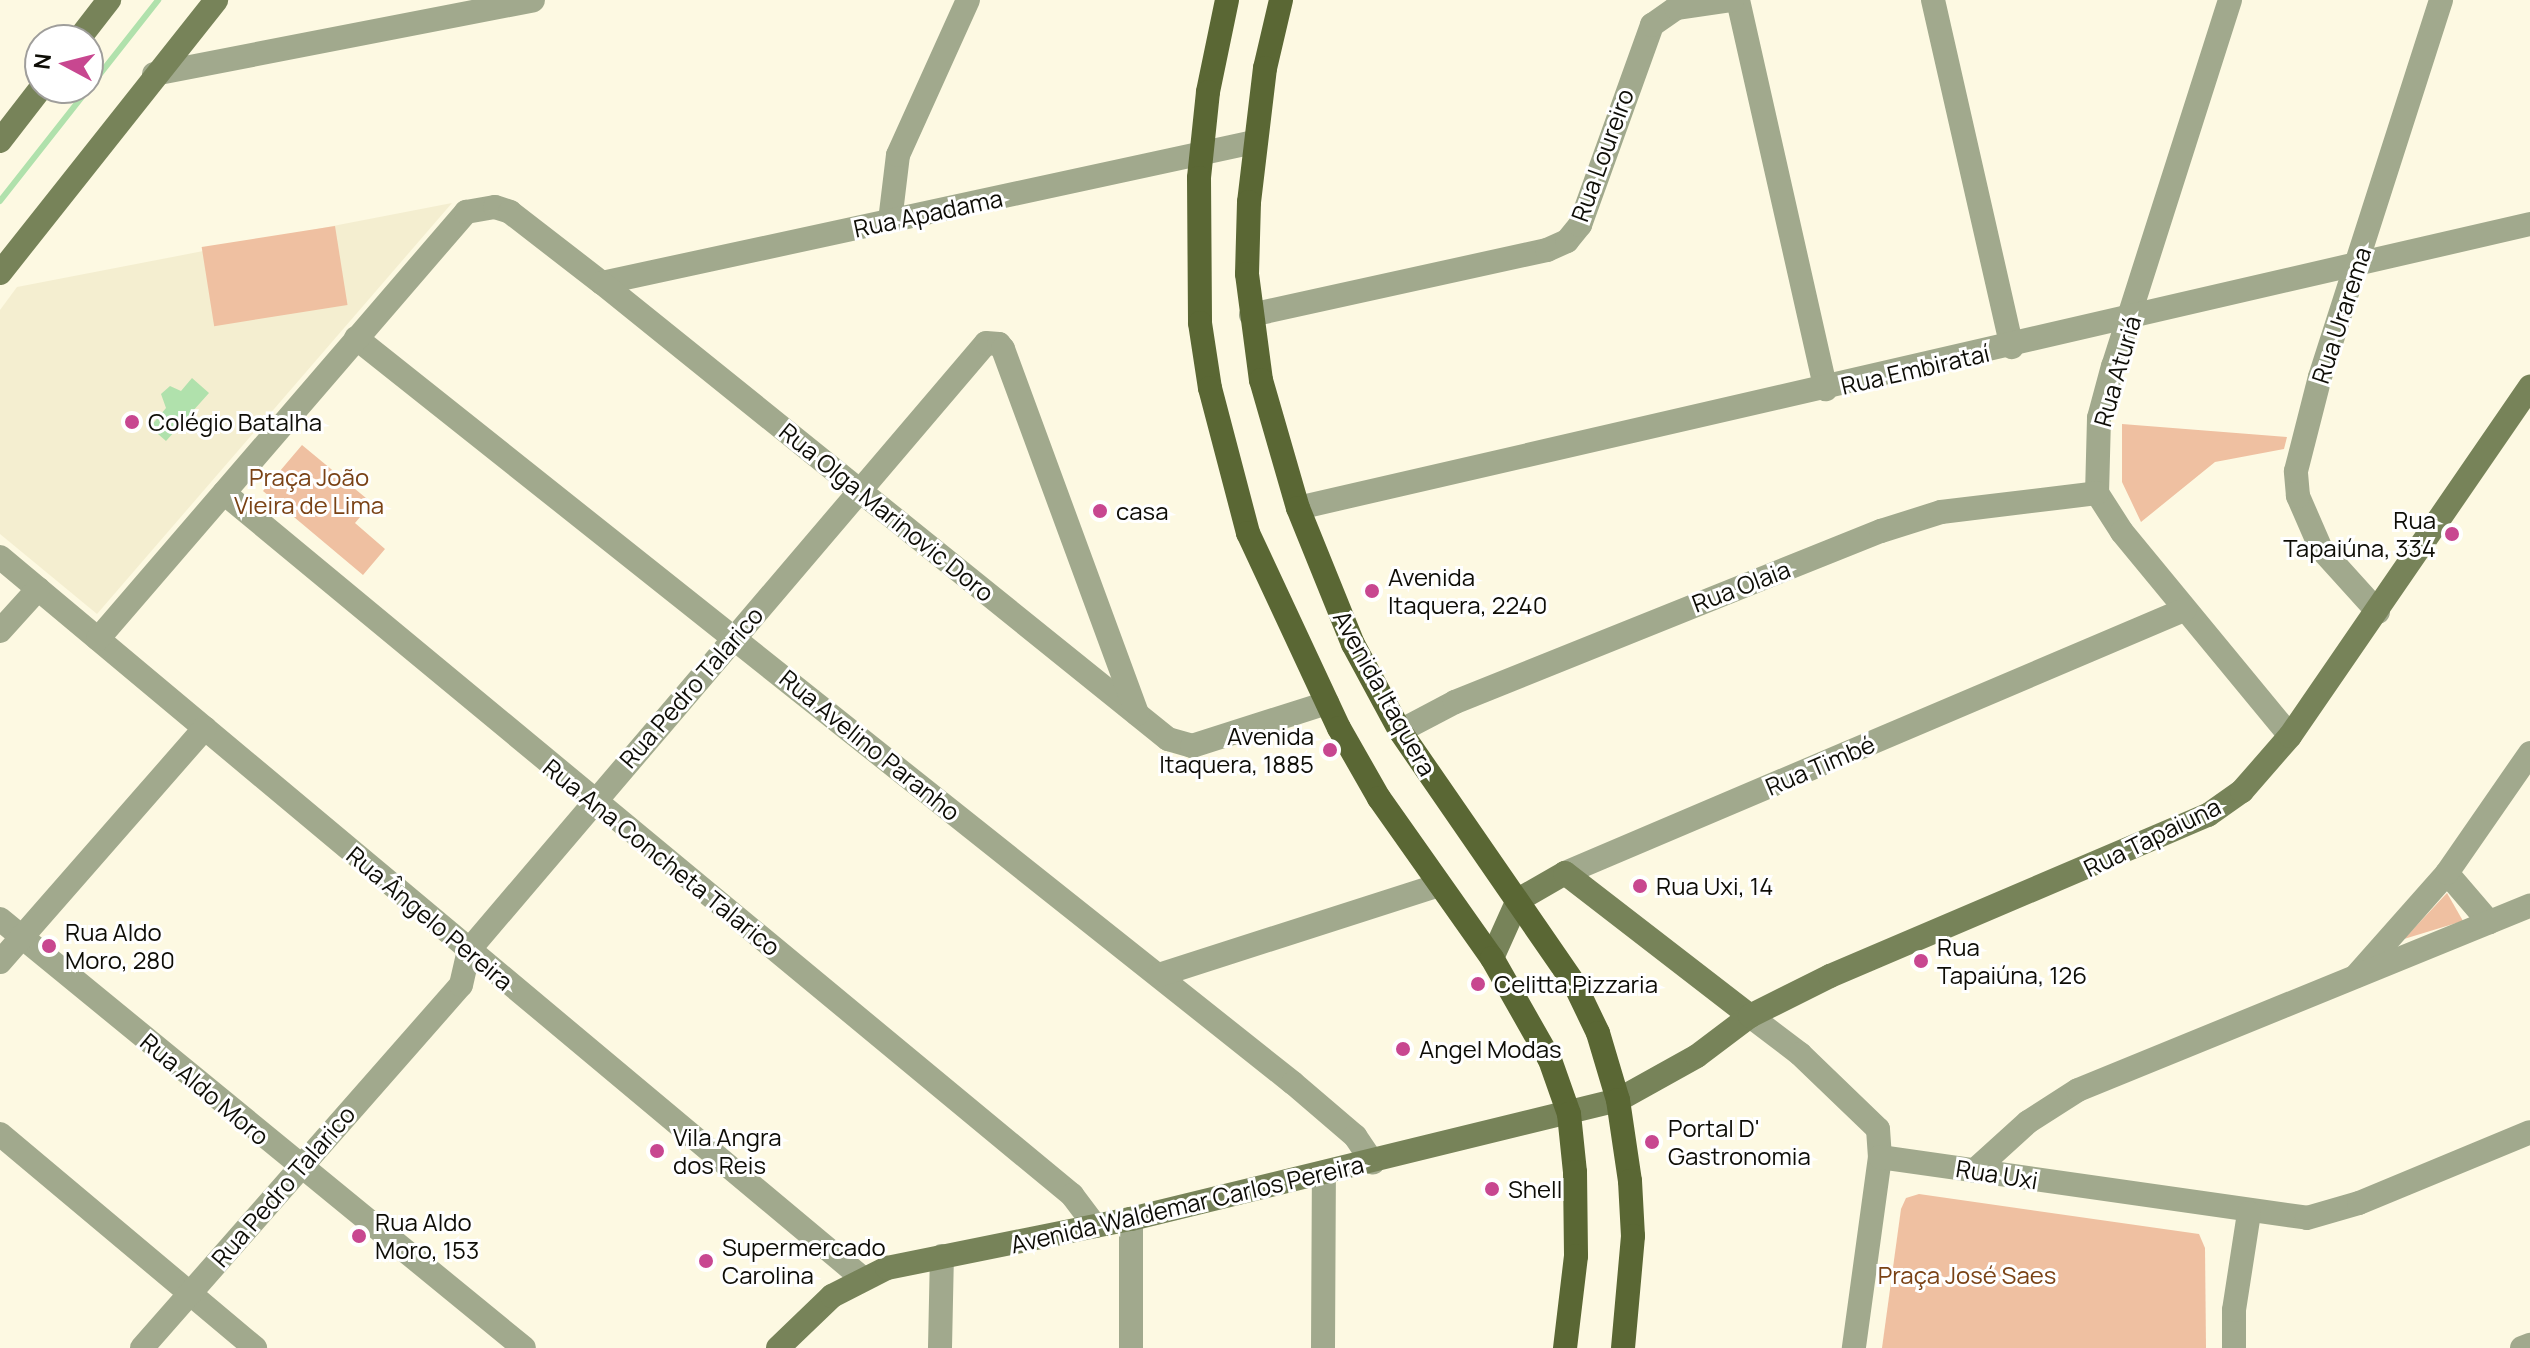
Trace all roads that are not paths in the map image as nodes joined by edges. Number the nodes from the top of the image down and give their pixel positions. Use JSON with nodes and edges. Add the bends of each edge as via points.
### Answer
{"nodes":[{"id":1,"x":109,"y":0,"type":"edge"},
{"id":2,"x":216,"y":0,"type":"edge"},
{"id":3,"x":533,"y":0,"type":"edge"},
{"id":4,"x":968,"y":0,"type":"edge"},
{"id":5,"x":1227,"y":0,"type":"edge"},
{"id":6,"x":1281,"y":0,"type":"edge"},
{"id":7,"x":1732,"y":0,"type":"edge"},
{"id":8,"x":1738,"y":0,"type":"edge"},
{"id":9,"x":1933,"y":0,"type":"edge"},
{"id":10,"x":2230,"y":0,"type":"edge"},
{"id":11,"x":2441,"y":0,"type":"edge"},
{"id":12,"x":90,"y":24,"type":"edge"},
{"id":13,"x":154,"y":74,"type":"junction"},
{"id":14,"x":29,"y":104,"type":"edge"},
{"id":15,"x":0,"y":141,"type":"edge"},
{"id":16,"x":1254,"y":142,"type":"junction"},
{"id":17,"x":1200,"y":155,"type":"junction"},
{"id":18,"x":890,"y":221,"type":"junction"},
{"id":19,"x":2530,"y":224,"type":"edge"},
{"id":20,"x":2357,"y":264,"type":"junction"},
{"id":21,"x":0,"y":273,"type":"edge"},
{"id":22,"x":602,"y":283,"type":"junction"},
{"id":23,"x":1251,"y":315,"type":"junction"},
{"id":24,"x":2132,"y":318,"type":"junction"},
{"id":25,"x":356,"y":338,"type":"junction"},
{"id":26,"x":2012,"y":347,"type":"junction"},
{"id":27,"x":2530,"y":387,"type":"edge"},
{"id":28,"x":1826,"y":389,"type":"junction"},
{"id":29,"x":859,"y":488,"type":"junction"},
{"id":30,"x":224,"y":493,"type":"junction"},
{"id":31,"x":2097,"y":493,"type":"junction"},
{"id":32,"x":1298,"y":508,"type":"junction"},
{"id":33,"x":0,"y":557,"type":"edge"},
{"id":34,"x":38,"y":589,"type":"junction"},
{"id":35,"x":2184,"y":610,"type":"junction"},
{"id":36,"x":2378,"y":612,"type":"junction"},
{"id":37,"x":0,"y":631,"type":"edge"},
{"id":38,"x":736,"y":637,"type":"junction"},
{"id":39,"x":98,"y":639,"type":"junction"},
{"id":40,"x":1327,"y":703,"type":"junction"},
{"id":41,"x":1137,"y":714,"type":"junction"},
{"id":42,"x":205,"y":728,"type":"junction"},
{"id":43,"x":1400,"y":731,"type":"junction"},
{"id":44,"x":2290,"y":736,"type":"junction"},
{"id":45,"x":2530,"y":753,"type":"edge"},
{"id":46,"x":593,"y":802,"type":"junction"},
{"id":47,"x":1565,"y":873,"type":"junction"},
{"id":48,"x":2447,"y":873,"type":"junction"},
{"id":49,"x":1439,"y":885,"type":"junction"},
{"id":50,"x":1518,"y":900,"type":"junction"},
{"id":51,"x":2530,"y":906,"type":"edge"},
{"id":52,"x":0,"y":919,"type":"edge"},
{"id":53,"x":2489,"y":922,"type":"junction"},
{"id":54,"x":22,"y":937,"type":"junction"},
{"id":55,"x":469,"y":950,"type":"junction"},
{"id":56,"x":1492,"y":958,"type":"junction"},
{"id":57,"x":0,"y":962,"type":"edge"},
{"id":58,"x":1159,"y":975,"type":"junction"},
{"id":59,"x":2352,"y":980,"type":"junction"},
{"id":60,"x":1750,"y":1016,"type":"junction"},
{"id":61,"x":1618,"y":1100,"type":"junction"},
{"id":62,"x":1569,"y":1114,"type":"junction"},
{"id":63,"x":2530,"y":1132,"type":"edge"},
{"id":64,"x":0,"y":1134,"type":"edge"},
{"id":65,"x":1880,"y":1157,"type":"junction"},
{"id":66,"x":1373,"y":1163,"type":"junction"},
{"id":67,"x":298,"y":1167,"type":"junction"},
{"id":68,"x":1974,"y":1171,"type":"junction"},
{"id":69,"x":1324,"y":1174,"type":"junction"},
{"id":70,"x":2249,"y":1213,"type":"junction"},
{"id":71,"x":1131,"y":1219,"type":"junction"},
{"id":72,"x":1095,"y":1226,"type":"junction"},
{"id":73,"x":942,"y":1256,"type":"junction"},
{"id":74,"x":861,"y":1277,"type":"junction"},
{"id":75,"x":190,"y":1293,"type":"junction"},
{"id":76,"x":2530,"y":1345,"type":"edge"},
{"id":77,"x":142,"y":1348,"type":"edge"},
{"id":78,"x":255,"y":1348,"type":"edge"},
{"id":79,"x":524,"y":1348,"type":"edge"},
{"id":80,"x":778,"y":1348,"type":"edge"},
{"id":81,"x":940,"y":1348,"type":"edge"},
{"id":82,"x":1131,"y":1348,"type":"edge"},
{"id":83,"x":1323,"y":1348,"type":"edge"},
{"id":84,"x":1565,"y":1348,"type":"edge"},
{"id":85,"x":1623,"y":1348,"type":"edge"},
{"id":86,"x":1854,"y":1348,"type":"edge"},
{"id":87,"x":2234,"y":1348,"type":"edge"},
{"id":88,"x":2522,"y":1348,"type":"edge"}],
"edges":[{"from":1,"to":12,"type":"street"},
{"from":2,"to":13,"type":"street"},
{"from":3,"to":13,"type":"street"},
{"from":4,"to":18,"type":"street","via":[[898,155]]},
{"from":5,"to":17,"type":"main road"},
{"from":6,"to":16,"type":"main road","name":"Avenida Itaquera"},
{"from":7,"to":23,"type":"street","name":"Rua Loureiro","via":[[1676,8],[1652,25],[1580,225],[1567,241],[1547,250]]},
{"from":8,"to":28,"type":"street"},
{"from":9,"to":26,"type":"street"},
{"from":10,"to":24,"type":"street","name":"Rua Aturiá"},
{"from":11,"to":20,"type":"street","name":"Rua Urarema"},
{"from":13,"to":21,"type":"street"},
{"from":14,"to":15,"type":"street"},
{"from":16,"to":17,"type":"street","name":"Rua Apadama"},
{"from":16,"to":23,"type":"main road","name":"Avenida Itaquera","via":[[1248,231]]},
{"from":17,"to":18,"type":"street","name":"Rua Apadama"},
{"from":17,"to":40,"type":"main road","via":[[1198,280],[1210,388],[1248,533]]},
{"from":18,"to":22,"type":"street","name":"Rua Apadama"},
{"from":19,"to":20,"type":"street","name":"Rua Embirataí"},
{"from":20,"to":24,"type":"street","name":"Rua Embirataí"},
{"from":20,"to":36,"type":"street","name":"Rua Urarema","via":[[2296,471],[2298,496],[2321,549]]},
{"from":22,"to":25,"type":"street","name":"Rua Olga Marinovic Doro","via":[[510,212],[495,207],[466,212]]},
{"from":22,"to":29,"type":"street","name":"Rua Olga Marinovic Doro"},
{"from":23,"to":32,"type":"main road","name":"Avenida Itaquera","via":[[1261,380]]},
{"from":24,"to":26,"type":"street","name":"Rua Embirataí"},
{"from":24,"to":31,"type":"street","name":"Rua Aturiá","via":[[2099,418]]},
{"from":25,"to":30,"type":"street"},
{"from":25,"to":38,"type":"street","name":"Rua Avelino Paranho"},
{"from":26,"to":28,"type":"street","name":"Rua Embirataí"},
{"from":27,"to":36,"type":"street","name":"Rua Tapaiuna"},
{"from":28,"to":32,"type":"street","name":"Rua Embirataí"},
{"from":29,"to":38,"type":"street","name":"Rua Pedro Talarico"},
{"from":29,"to":41,"type":"street","name":"Rua Olga Marinovic Doro"},
{"from":29,"to":41,"type":"street","name":"Rua Pedro Talarico","via":[[986,343],[999,344]]},
{"from":30,"to":39,"type":"street"},
{"from":30,"to":46,"type":"street","name":"Rua Ana Concheta Talarico"},
{"from":31,"to":35,"type":"street"},
{"from":31,"to":43,"type":"street","name":"Rua Olaia","via":[[1941,512],[1881,531],[1455,702]]},
{"from":32,"to":43,"type":"main road","name":"Avenida Itaquera","via":[[1353,644]]},
{"from":33,"to":34,"type":"street","name":"Rua Ângelo Pereira"},
{"from":34,"to":37,"type":"street"},
{"from":34,"to":39,"type":"street","name":"Rua Ângelo Pereira"},
{"from":35,"to":44,"type":"street"},
{"from":35,"to":47,"type":"street","name":"Rua Timbé"},
{"from":36,"to":44,"type":"street","name":"Rua Tapaiuna"},
{"from":38,"to":46,"type":"street","name":"Rua Pedro Talarico"},
{"from":38,"to":58,"type":"street","name":"Rua Avelino Paranho"},
{"from":39,"to":42,"type":"street","name":"Rua Ângelo Pereira"},
{"from":40,"to":41,"type":"street","name":"Rua Olga Marinovic Doro","via":[[1192,746],[1168,739]]},
{"from":40,"to":49,"type":"main road","via":[[1379,798]]},
{"from":42,"to":54,"type":"street"},
{"from":42,"to":55,"type":"street","name":"Rua Ângelo Pereira"},
{"from":43,"to":50,"type":"main road","name":"Avenida Itaquera"},
{"from":44,"to":60,"type":"street","name":"Rua Tapaiuna","via":[[2242,791],[2208,815],[1830,976]]},
{"from":45,"to":48,"type":"street"},
{"from":46,"to":55,"type":"street","name":"Rua Pedro Talarico"},
{"from":46,"to":72,"type":"street","name":"Rua Ana Concheta Talarico","via":[[1072,1195]]},
{"from":47,"to":50,"type":"street","name":"Rua Timbé"},
{"from":47,"to":60,"type":"street"},
{"from":48,"to":53,"type":"street"},
{"from":48,"to":59,"type":"street"},
{"from":49,"to":56,"type":"main road"},
{"from":49,"to":58,"type":"street"},
{"from":50,"to":56,"type":"street"},
{"from":50,"to":61,"type":"main road","name":"Avenida Itaquera","via":[[1575,985],[1598,1033]]},
{"from":51,"to":53,"type":"street"},
{"from":52,"to":54,"type":"street","name":"Rua Aldo Moro"},
{"from":53,"to":59,"type":"street"},
{"from":54,"to":57,"type":"street"},
{"from":54,"to":67,"type":"street","name":"Rua Aldo Moro"},
{"from":55,"to":67,"type":"street","name":"Rua Pedro Talarico","via":[[461,985]]},
{"from":55,"to":74,"type":"street","name":"Rua Ângelo Pereira"},
{"from":56,"to":62,"type":"main road","via":[[1533,1024]]},
{"from":58,"to":66,"type":"street","name":"Rua Avelino Paranho","via":[[1355,1136]]},
{"from":59,"to":68,"type":"street","via":[[2078,1090],[2028,1122]]},
{"from":60,"to":61,"type":"street","name":"Rua Tapaiuna","via":[[1697,1056]]},
{"from":60,"to":65,"type":"street","via":[[1878,1129]]},
{"from":61,"to":62,"type":"street","name":"Avenida Waldemar Carlos Pereira"},
{"from":61,"to":85,"type":"main road","name":"Avenida Itaquera","via":[[1633,1236]]},
{"from":62,"to":66,"type":"street","name":"Avenida Waldemar Carlos Pereira"},
{"from":62,"to":84,"type":"main road","via":[[1576,1256]]},
{"from":63,"to":70,"type":"street","name":"Rua Uxi","via":[[2326,1213],[2295,1218]]},
{"from":64,"to":75,"type":"street"},
{"from":65,"to":68,"type":"street","name":"Rua Uxi"},
{"from":65,"to":86,"type":"street"},
{"from":66,"to":69,"type":"street","name":"Avenida Waldemar Carlos Pereira"},
{"from":67,"to":75,"type":"street","name":"Rua Pedro Talarico"},
{"from":67,"to":79,"type":"street","name":"Rua Aldo Moro"},
{"from":68,"to":70,"type":"street","name":"Rua Uxi"},
{"from":69,"to":71,"type":"street","name":"Avenida Waldemar Carlos Pereira"},
{"from":69,"to":83,"type":"street"},
{"from":70,"to":87,"type":"street","via":[[2234,1310]]},
{"from":71,"to":72,"type":"street","name":"Avenida Waldemar Carlos Pereira"},
{"from":71,"to":82,"type":"street"},
{"from":72,"to":73,"type":"street","name":"Avenida Waldemar Carlos Pereira"},
{"from":73,"to":74,"type":"street","name":"Avenida Waldemar Carlos Pereira"},
{"from":73,"to":81,"type":"street"},
{"from":74,"to":80,"type":"street","name":"Avenida Waldemar Carlos Pereira","via":[[805,1319]]},
{"from":75,"to":77,"type":"street","name":"Rua Pedro Talarico"},
{"from":75,"to":78,"type":"street"},
{"from":76,"to":88,"type":"street"}]}
